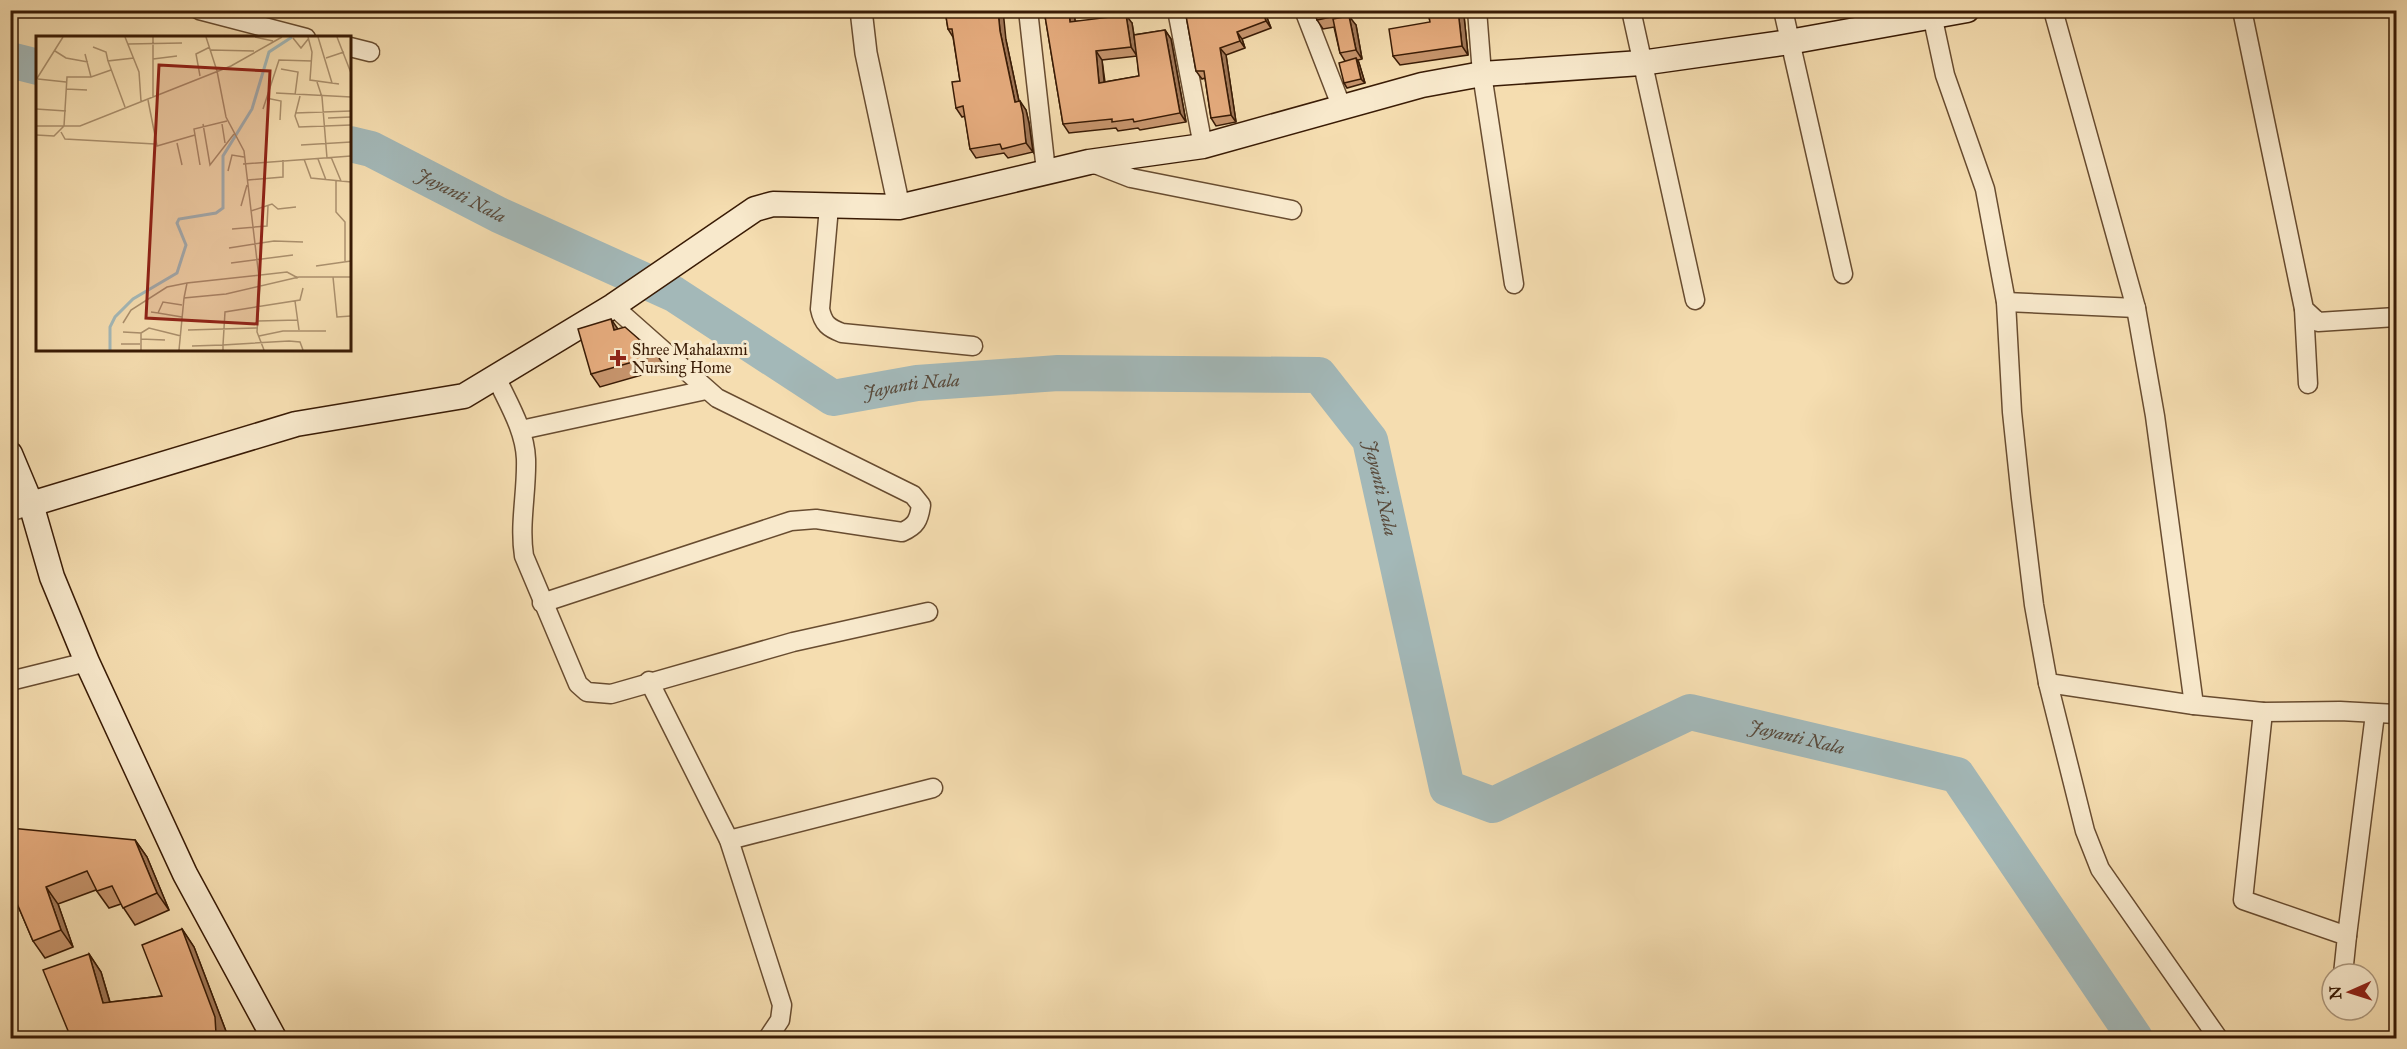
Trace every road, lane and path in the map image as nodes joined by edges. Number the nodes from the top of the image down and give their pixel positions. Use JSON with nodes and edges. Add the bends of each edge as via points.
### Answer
{"nodes":[{"id":1,"x":199,"y":10,"type":"edge"},
{"id":2,"x":861,"y":10,"type":"edge"},
{"id":3,"x":1028,"y":10,"type":"edge"},
{"id":4,"x":1177,"y":10,"type":"edge"},
{"id":5,"x":1304,"y":10,"type":"edge"},
{"id":6,"x":1477,"y":10,"type":"edge"},
{"id":7,"x":1631,"y":10,"type":"edge"},
{"id":8,"x":1784,"y":10,"type":"edge"},
{"id":9,"x":1967,"y":10,"type":"edge"},
{"id":10,"x":2053,"y":10,"type":"edge"},
{"id":11,"x":2242,"y":10,"type":"edge"},
{"id":12,"x":1932,"y":14,"type":"edge"},
{"id":13,"x":263,"y":19,"type":"edge"},
{"id":14,"x":301,"y":36,"type":"edge"},
{"id":15,"x":1789,"y":42,"type":"junction"},
{"id":16,"x":351,"y":47,"type":"edge"},
{"id":17,"x":370,"y":52,"type":"dead end"},
{"id":18,"x":1641,"y":63,"type":"junction"},
{"id":19,"x":1482,"y":74,"type":"junction"},
{"id":20,"x":1342,"y":108,"type":"junction"},
{"id":21,"x":1203,"y":146,"type":"junction"},
{"id":22,"x":1089,"y":162,"type":"junction"},
{"id":23,"x":1046,"y":171,"type":"junction"},
{"id":24,"x":829,"y":207,"type":"junction"},
{"id":25,"x":899,"y":207,"type":"junction"},
{"id":26,"x":1292,"y":210,"type":"dead end"},
{"id":27,"x":1843,"y":274,"type":"dead end"},
{"id":28,"x":1514,"y":284,"type":"dead end"},
{"id":29,"x":1695,"y":300,"type":"dead end"},
{"id":30,"x":2006,"y":302,"type":"junction"},
{"id":31,"x":614,"y":305,"type":"junction"},
{"id":32,"x":2136,"y":308,"type":"junction"},
{"id":33,"x":2304,"y":309,"type":"junction"},
{"id":34,"x":2397,"y":316,"type":"edge"},
{"id":35,"x":973,"y":346,"type":"dead end"},
{"id":36,"x":496,"y":377,"type":"junction"},
{"id":37,"x":2308,"y":384,"type":"dead end"},
{"id":38,"x":706,"y":390,"type":"junction"},
{"id":39,"x":521,"y":430,"type":"junction"},
{"id":40,"x":10,"y":454,"type":"edge"},
{"id":41,"x":21,"y":507,"type":"edge"},
{"id":42,"x":542,"y":603,"type":"junction"},
{"id":43,"x":928,"y":612,"type":"dead end"},
{"id":44,"x":87,"y":662,"type":"junction"},
{"id":45,"x":10,"y":681,"type":"edge"},
{"id":46,"x":649,"y":681,"type":"junction"},
{"id":47,"x":2048,"y":683,"type":"junction"},
{"id":48,"x":2194,"y":705,"type":"junction"},
{"id":49,"x":2263,"y":712,"type":"junction"},
{"id":50,"x":2375,"y":714,"type":"junction"},
{"id":51,"x":2397,"y":714,"type":"edge"},
{"id":52,"x":933,"y":788,"type":"dead end"},
{"id":53,"x":729,"y":840,"type":"junction"},
{"id":54,"x":2347,"y":936,"type":"junction"},
{"id":55,"x":2344,"y":962,"type":"edge"},
{"id":56,"x":274,"y":1038,"type":"edge"},
{"id":57,"x":768,"y":1038,"type":"edge"},
{"id":58,"x":2218,"y":1038,"type":"edge"}],
"edges":[{"from":1,"to":13,"type":"street"},
{"from":2,"to":25,"type":"street","via":[[866,53]]},
{"from":3,"to":23,"type":"street"},
{"from":4,"to":21,"type":"street"},
{"from":5,"to":20,"type":"street"},
{"from":6,"to":19,"type":"street"},
{"from":7,"to":18,"type":"street"},
{"from":8,"to":15,"type":"street"},
{"from":9,"to":12,"type":"main road"},
{"from":10,"to":32,"type":"street"},
{"from":11,"to":33,"type":"street"},
{"from":12,"to":15,"type":"main road"},
{"from":12,"to":30,"type":"street","via":[[1945,75],[1985,189]]},
{"from":13,"to":14,"type":"street"},
{"from":15,"to":18,"type":"main road"},
{"from":15,"to":27,"type":"street"},
{"from":16,"to":17,"type":"street"},
{"from":18,"to":19,"type":"main road"},
{"from":18,"to":29,"type":"street"},
{"from":19,"to":20,"type":"main road","via":[[1422,85]]},
{"from":19,"to":28,"type":"street"},
{"from":20,"to":21,"type":"main road"},
{"from":21,"to":22,"type":"main road"},
{"from":22,"to":23,"type":"main road"},
{"from":22,"to":26,"type":"street","via":[[1131,178]]},
{"from":23,"to":25,"type":"main road"},
{"from":24,"to":25,"type":"main road"},
{"from":24,"to":31,"type":"main road","via":[[773,204],[755,209]]},
{"from":24,"to":35,"type":"street","via":[[822,321],[842,333]]},
{"from":30,"to":32,"type":"street"},
{"from":30,"to":47,"type":"street","via":[[2020,487]]},
{"from":31,"to":36,"type":"main road"},
{"from":31,"to":38,"type":"street"},
{"from":32,"to":48,"type":"street","via":[[2155,416]]},
{"from":33,"to":34,"type":"street","via":[[2318,322]]},
{"from":33,"to":37,"type":"street"},
{"from":36,"to":39,"type":"street"},
{"from":36,"to":41,"type":"main road","via":[[464,396],[296,424]]},
{"from":38,"to":39,"type":"street"},
{"from":38,"to":42,"type":"street","via":[[913,495],[921,505],[919,519],[902,532],[816,519],[791,520]]},
{"from":39,"to":42,"type":"street","via":[[526,459],[521,540]]},
{"from":40,"to":41,"type":"main road"},
{"from":41,"to":44,"type":"main road"},
{"from":42,"to":46,"type":"street","via":[[578,684],[587,692],[611,694]]},
{"from":43,"to":46,"type":"street","via":[[793,642]]},
{"from":44,"to":45,"type":"street"},
{"from":44,"to":56,"type":"main road","via":[[185,874]]},
{"from":46,"to":53,"type":"street"},
{"from":47,"to":48,"type":"street"},
{"from":47,"to":58,"type":"street","via":[[2085,831],[2100,869]]},
{"from":48,"to":49,"type":"street"},
{"from":49,"to":50,"type":"street"},
{"from":49,"to":54,"type":"street","via":[[2243,900]]},
{"from":50,"to":51,"type":"street"},
{"from":50,"to":54,"type":"street"},
{"from":52,"to":53,"type":"street"},
{"from":53,"to":57,"type":"street","via":[[782,1005],[780,1020]]},
{"from":54,"to":55,"type":"street"}]}
